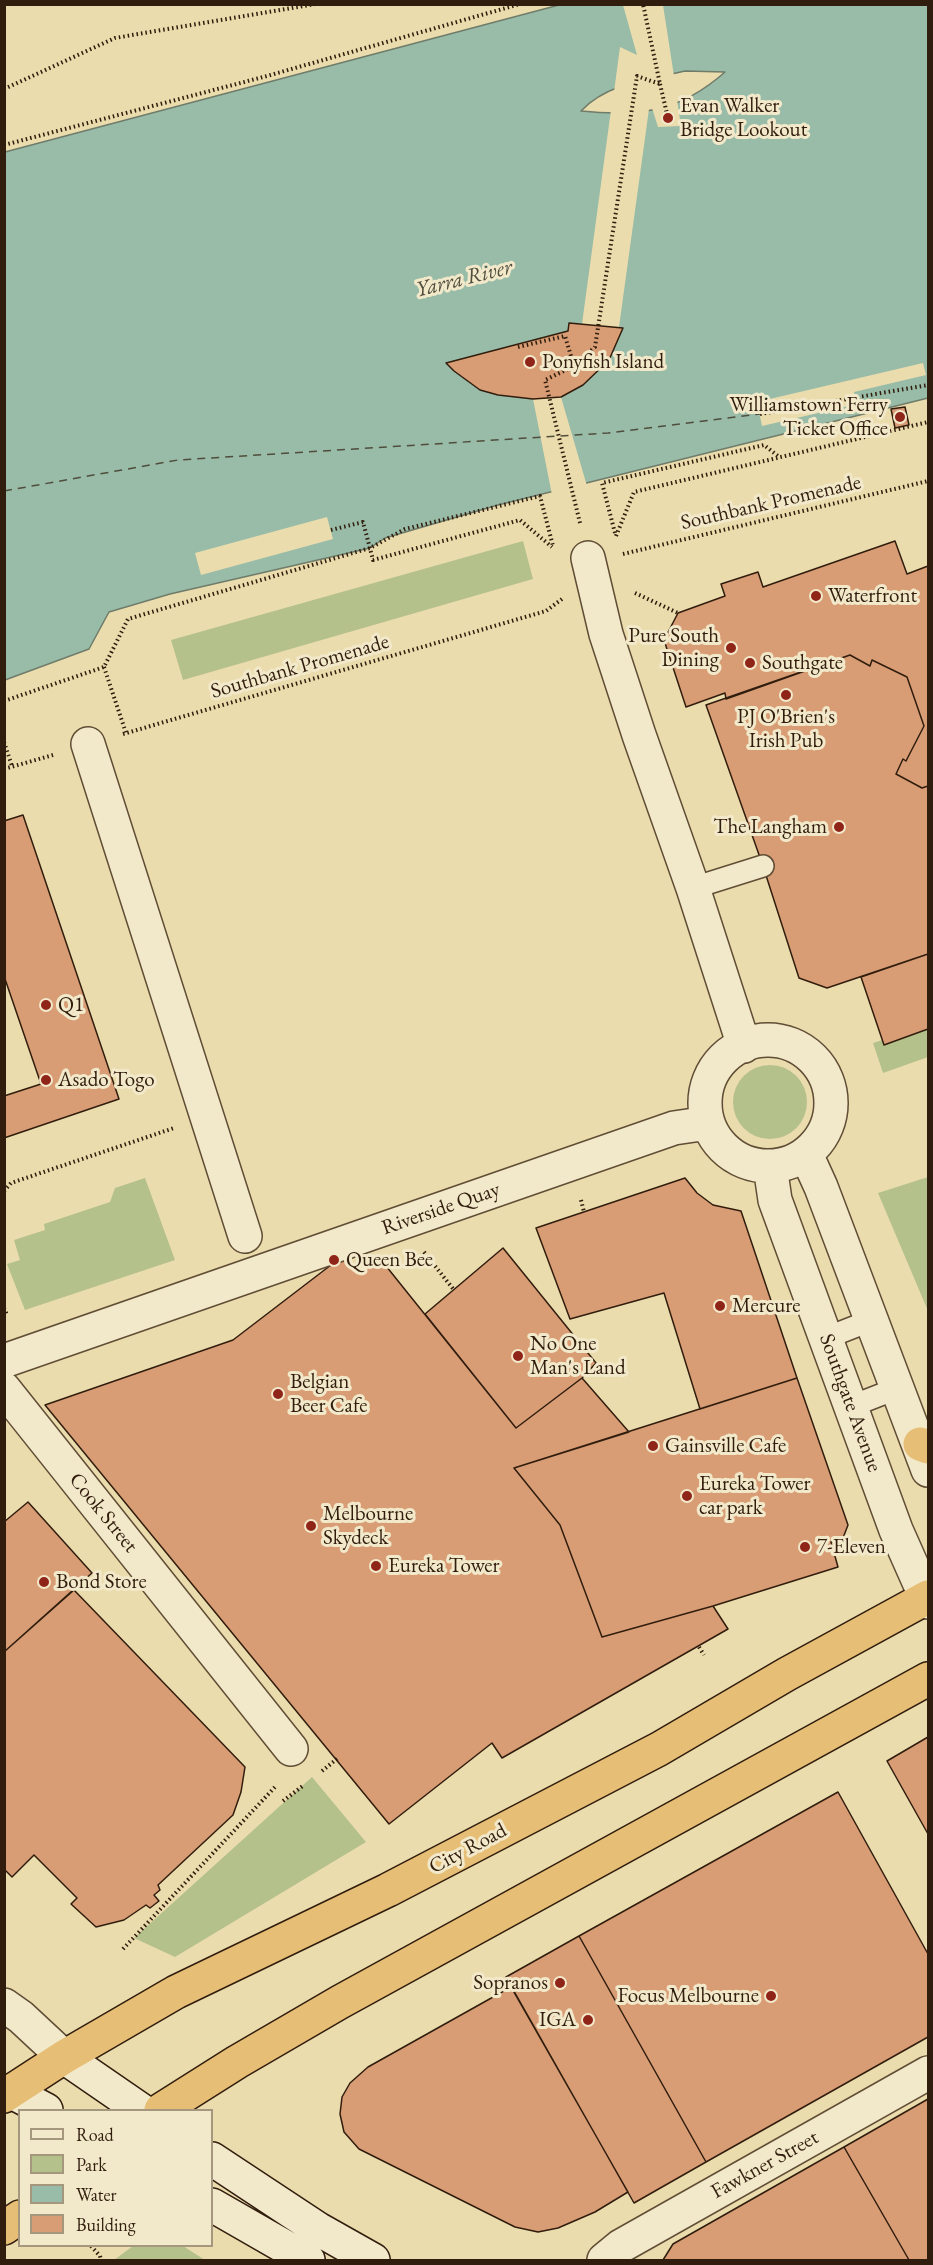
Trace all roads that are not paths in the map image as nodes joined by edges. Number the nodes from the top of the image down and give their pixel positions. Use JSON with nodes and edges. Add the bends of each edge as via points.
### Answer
{"nodes":[{"id":1,"x":600,"y":562,"type":"road end"},
{"id":2,"x":88,"y":744,"type":"road end"},
{"id":3,"x":763,"y":866,"type":"dead end"},
{"id":4,"x":693,"y":888,"type":"junction"},
{"id":5,"x":744,"y":1046,"type":"junction"},
{"id":6,"x":708,"y":1123,"type":"junction"},
{"id":7,"x":806,"y":1154,"type":"junction"},
{"id":8,"x":770,"y":1166,"type":"junction"},
{"id":9,"x":244,"y":1236,"type":"dead end"},
{"id":10,"x":872,"y":1320,"type":"junction"},
{"id":11,"x":826,"y":1338,"type":"junction"},
{"id":12,"x":4,"y":1361,"type":"edge"},
{"id":13,"x":898,"y":1388,"type":"junction"},
{"id":14,"x":4,"y":1389,"type":"edge"},
{"id":15,"x":852,"y":1406,"type":"junction"},
{"id":16,"x":926,"y":1453,"type":"edge"},
{"id":17,"x":928,"y":1599,"type":"edge"},
{"id":18,"x":928,"y":1679,"type":"edge"},
{"id":19,"x":291,"y":1749,"type":"dead end"},
{"id":20,"x":4,"y":2005,"type":"edge"},
{"id":21,"x":64,"y":2057,"type":"junction"},
{"id":22,"x":928,"y":2073,"type":"edge"},
{"id":23,"x":6,"y":2092,"type":"edge"},
{"id":24,"x":44,"y":2109,"type":"edge"},
{"id":25,"x":140,"y":2109,"type":"edge"},
{"id":26,"x":163,"y":2109,"type":"edge"},
{"id":27,"x":213,"y":2160,"type":"edge"},
{"id":28,"x":213,"y":2206,"type":"edge"},
{"id":29,"x":18,"y":2218,"type":"edge"},
{"id":30,"x":4,"y":2228,"type":"edge"},
{"id":31,"x":308,"y":2260,"type":"edge"},
{"id":32,"x":373,"y":2260,"type":"edge"},
{"id":33,"x":604,"y":2260,"type":"edge"}],
"edges":[{"from":1,"to":4,"type":"street","via":[[606,634]]},
{"from":2,"to":9,"type":"street"},
{"from":3,"to":4,"type":"lane"},
{"from":4,"to":5,"type":"street"},
{"from":5,"to":6,"type":"street","via":[[722,1062],[708,1086]]},
{"from":5,"to":7,"type":"street","via":[[776,1041],[807,1054],[820,1068],[829,1086],[832,1106],[828,1125]]},
{"from":6,"to":8,"type":"street","via":[[732,1155],[750,1164]]},
{"from":6,"to":12,"type":"street","name":"Riverside Quay","via":[[674,1128]]},
{"from":7,"to":8,"type":"street","via":[[789,1163]]},
{"from":7,"to":10,"type":"street"},
{"from":8,"to":11,"type":"street","name":"Southgate Avenue","via":[[775,1200]]},
{"from":10,"to":11,"type":"lane"},
{"from":10,"to":13,"type":"street"},
{"from":11,"to":15,"type":"street","name":"Southgate Avenue"},
{"from":13,"to":15,"type":"lane"},
{"from":13,"to":16,"type":"street"},
{"from":14,"to":19,"type":"street","name":"Cook Street"},
{"from":15,"to":17,"type":"street","name":"Southgate Avenue","via":[[896,1530]]},
{"from":17,"to":21,"type":"highway","name":"City Road","via":[[649,1754],[388,1890],[176,1992]]},
{"from":18,"to":26,"type":"highway","via":[[340,2002]]},
{"from":20,"to":21,"type":"street"},
{"from":21,"to":23,"type":"highway","name":"City Road"},
{"from":21,"to":25,"type":"street"},
{"from":22,"to":33,"type":"street","name":"Fawkner Street","via":[[621,2246]]},
{"from":23,"to":24,"type":"street"},
{"from":27,"to":32,"type":"street"},
{"from":28,"to":31,"type":"street"},
{"from":29,"to":30,"type":"highway"}]}
